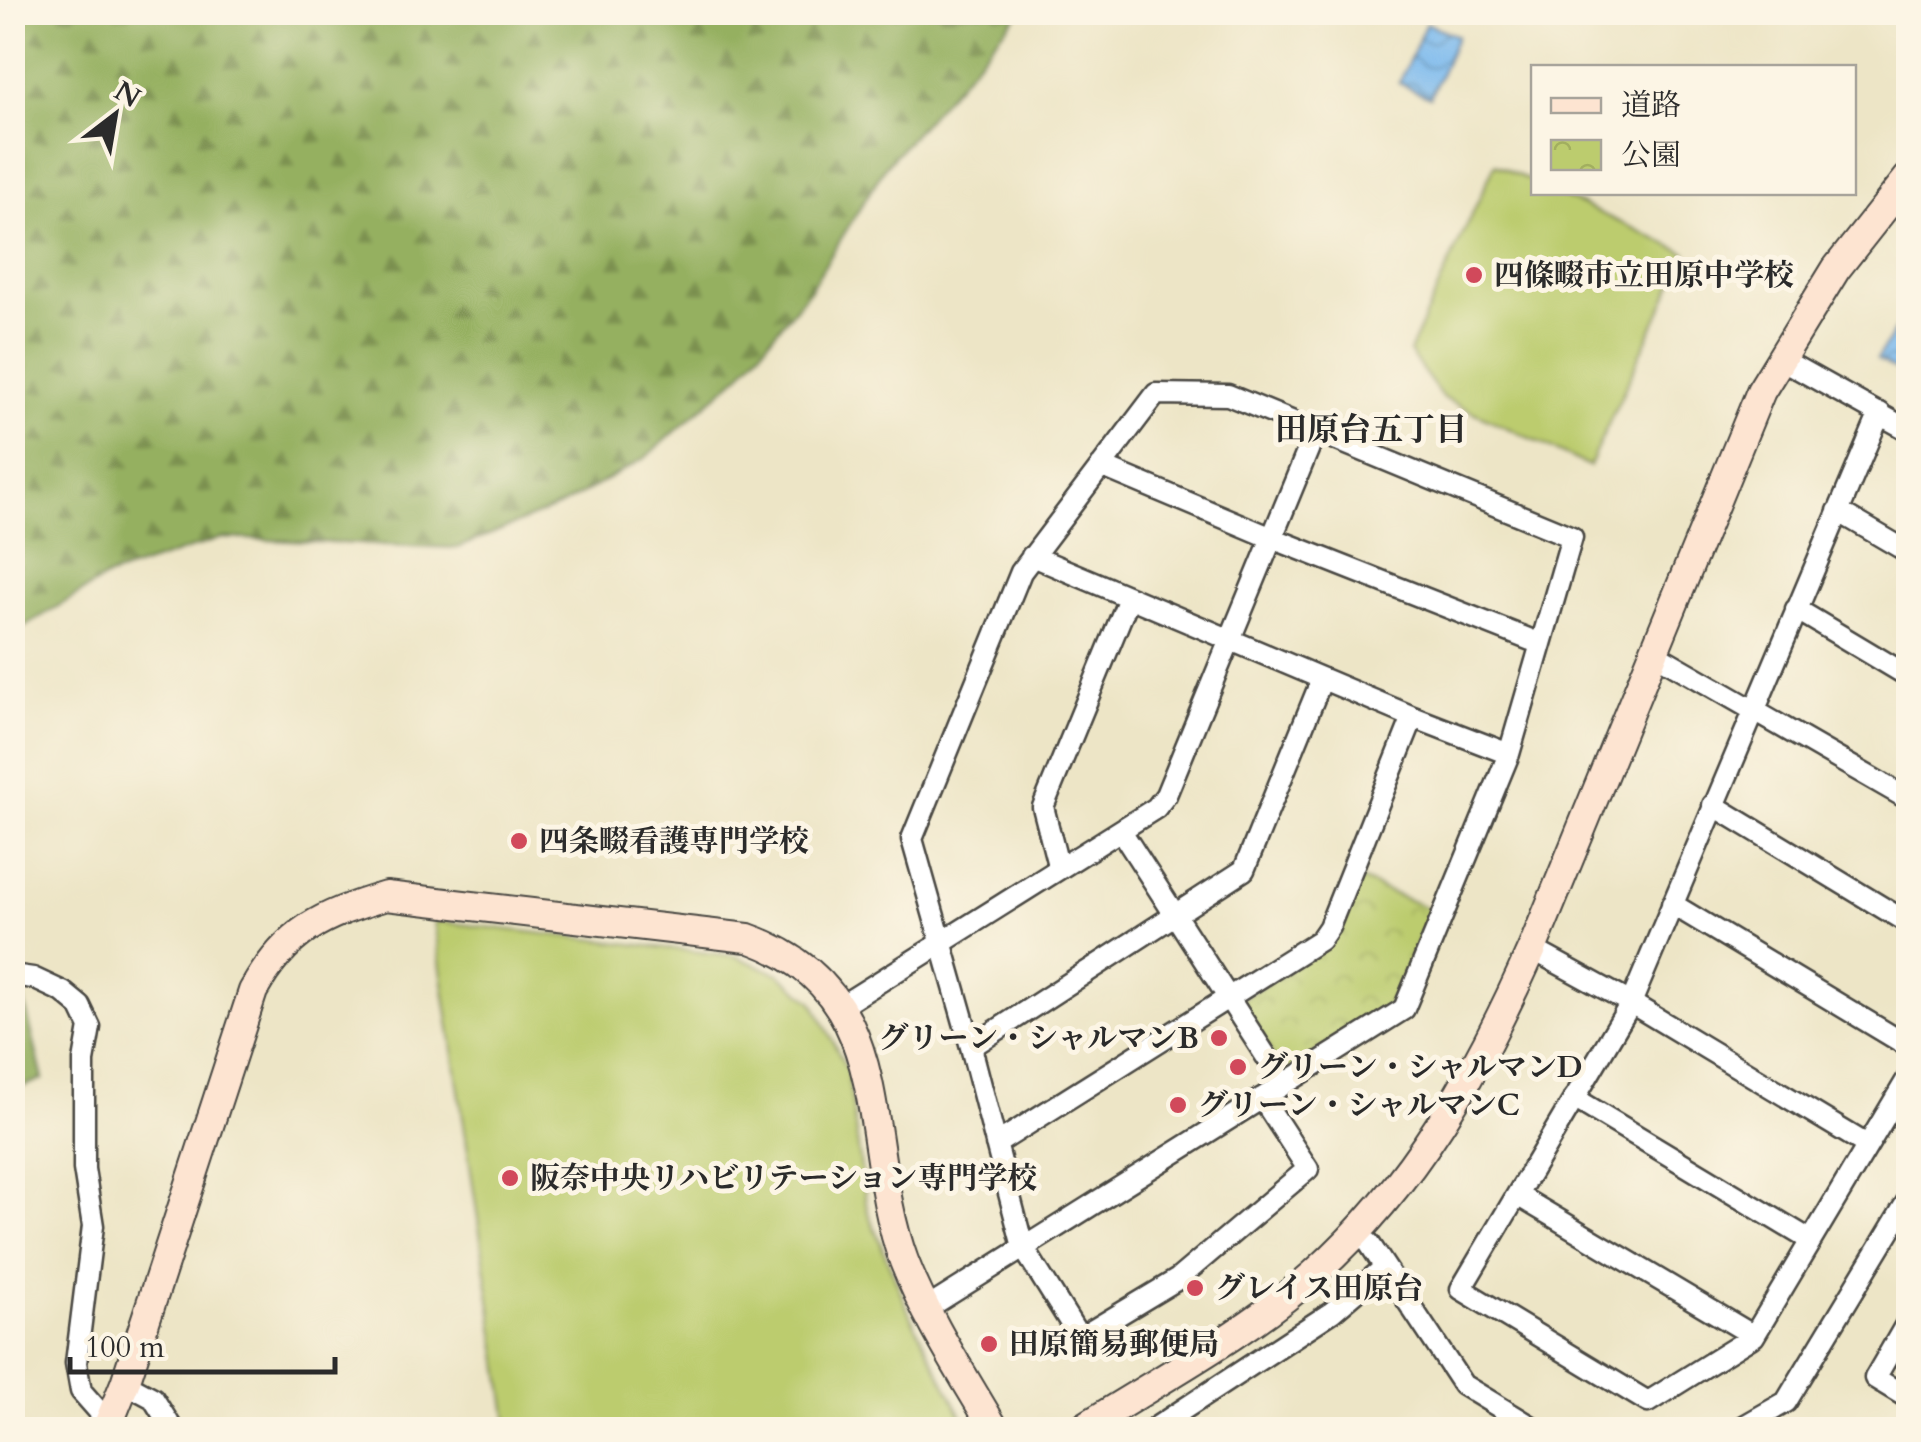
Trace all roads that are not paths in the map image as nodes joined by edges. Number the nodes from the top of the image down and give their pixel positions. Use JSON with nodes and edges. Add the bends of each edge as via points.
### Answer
{"nodes":[{"id":1,"x":1908,"y":178,"type":"edge"},
{"id":2,"x":1781,"y":360,"type":"junction"},
{"id":3,"x":1880,"y":413,"type":"junction"},
{"id":4,"x":1908,"y":430,"type":"edge"},
{"id":5,"x":1315,"y":434,"type":"junction"},
{"id":6,"x":1101,"y":466,"type":"junction"},
{"id":7,"x":1838,"y":510,"type":"junction"},
{"id":8,"x":1272,"y":538,"type":"junction"},
{"id":9,"x":1908,"y":552,"type":"edge"},
{"id":10,"x":1032,"y":556,"type":"junction"},
{"id":11,"x":1129,"y":598,"type":"junction"},
{"id":12,"x":1796,"y":609,"type":"junction"},
{"id":13,"x":1229,"y":641,"type":"junction"},
{"id":14,"x":1541,"y":644,"type":"junction"},
{"id":15,"x":1652,"y":652,"type":"junction"},
{"id":16,"x":1908,"y":676,"type":"edge"},
{"id":17,"x":1322,"y":679,"type":"junction"},
{"id":18,"x":1754,"y":708,"type":"junction"},
{"id":19,"x":1413,"y":717,"type":"junction"},
{"id":20,"x":1509,"y":754,"type":"junction"},
{"id":21,"x":1908,"y":799,"type":"edge"},
{"id":22,"x":1713,"y":805,"type":"junction"},
{"id":23,"x":1121,"y":831,"type":"junction"},
{"id":24,"x":1059,"y":869,"type":"junction"},
{"id":25,"x":1672,"y":904,"type":"junction"},
{"id":26,"x":1175,"y":912,"type":"junction"},
{"id":27,"x":1908,"y":923,"type":"edge"},
{"id":28,"x":940,"y":941,"type":"junction"},
{"id":29,"x":1532,"y":949,"type":"junction"},
{"id":30,"x":12,"y":975,"type":"edge"},
{"id":31,"x":1229,"y":998,"type":"junction"},
{"id":32,"x":1632,"y":1003,"type":"junction"},
{"id":33,"x":841,"y":1006,"type":"junction"},
{"id":34,"x":1908,"y":1046,"type":"edge"},
{"id":35,"x":971,"y":1047,"type":"junction"},
{"id":36,"x":1908,"y":1078,"type":"edge"},
{"id":37,"x":1284,"y":1084,"type":"junction"},
{"id":38,"x":1262,"y":1098,"type":"junction"},
{"id":39,"x":1574,"y":1098,"type":"junction"},
{"id":40,"x":996,"y":1144,"type":"junction"},
{"id":41,"x":1867,"y":1146,"type":"junction"},
{"id":42,"x":1517,"y":1195,"type":"junction"},
{"id":43,"x":1908,"y":1200,"type":"edge"},
{"id":44,"x":1810,"y":1240,"type":"junction"},
{"id":45,"x":1369,"y":1243,"type":"dead end"},
{"id":46,"x":1023,"y":1248,"type":"junction"},
{"id":47,"x":1385,"y":1267,"type":"junction"},
{"id":48,"x":926,"y":1309,"type":"junction"},
{"id":49,"x":1908,"y":1321,"type":"edge"},
{"id":50,"x":1754,"y":1336,"type":"junction"},
{"id":51,"x":125,"y":1383,"type":"junction"},
{"id":52,"x":1908,"y":1398,"type":"edge"},
{"id":53,"x":108,"y":1427,"type":"edge"},
{"id":54,"x":173,"y":1430,"type":"edge"},
{"id":55,"x":994,"y":1430,"type":"edge"},
{"id":56,"x":1080,"y":1430,"type":"edge"},
{"id":57,"x":1152,"y":1430,"type":"edge"},
{"id":58,"x":1537,"y":1430,"type":"edge"},
{"id":59,"x":1737,"y":1430,"type":"edge"}],
"edges":[{"from":1,"to":2,"type":"street","via":[[1836,269]]},
{"from":2,"to":3,"type":"street"},
{"from":2,"to":15,"type":"street","via":[[1761,390]]},
{"from":3,"to":4,"type":"street"},
{"from":3,"to":7,"type":"street"},
{"from":5,"to":6,"type":"street","via":[[1228,395],[1156,394]]},
{"from":5,"to":8,"type":"street"},
{"from":5,"to":14,"type":"street","via":[[1572,537]]},
{"from":6,"to":8,"type":"street"},
{"from":6,"to":10,"type":"street"},
{"from":7,"to":9,"type":"street"},
{"from":7,"to":12,"type":"street"},
{"from":8,"to":13,"type":"street"},
{"from":8,"to":14,"type":"street"},
{"from":10,"to":11,"type":"street"},
{"from":10,"to":28,"type":"street","via":[[912,839]]},
{"from":11,"to":13,"type":"street"},
{"from":11,"to":24,"type":"street","via":[[1043,807]]},
{"from":12,"to":16,"type":"street"},
{"from":12,"to":18,"type":"street"},
{"from":13,"to":17,"type":"street"},
{"from":13,"to":23,"type":"street","via":[[1166,795]]},
{"from":14,"to":20,"type":"street"},
{"from":15,"to":18,"type":"street"},
{"from":15,"to":29,"type":"street"},
{"from":17,"to":19,"type":"street"},
{"from":17,"to":26,"type":"street","via":[[1244,870]]},
{"from":18,"to":21,"type":"street"},
{"from":18,"to":22,"type":"street"},
{"from":19,"to":20,"type":"street"},
{"from":19,"to":31,"type":"street","via":[[1330,927],[1306,951]]},
{"from":20,"to":37,"type":"street","via":[[1404,1009]]},
{"from":22,"to":25,"type":"street"},
{"from":22,"to":27,"type":"street"},
{"from":23,"to":24,"type":"street"},
{"from":23,"to":26,"type":"street"},
{"from":24,"to":28,"type":"street"},
{"from":25,"to":32,"type":"street"},
{"from":25,"to":34,"type":"street"},
{"from":26,"to":31,"type":"street"},
{"from":26,"to":35,"type":"street"},
{"from":28,"to":33,"type":"street"},
{"from":28,"to":35,"type":"street"},
{"from":29,"to":32,"type":"street"},
{"from":29,"to":56,"type":"street","via":[[1454,1107],[1360,1230],[1260,1316]]},
{"from":30,"to":53,"type":"street","via":[[63,992],[90,1027],[84,1170],[94,1226],[76,1363],[81,1391]]},
{"from":31,"to":37,"type":"street"},
{"from":31,"to":40,"type":"street"},
{"from":32,"to":39,"type":"street"},
{"from":32,"to":41,"type":"street"},
{"from":33,"to":48,"type":"street","via":[[862,1049],[894,1227]]},
{"from":33,"to":51,"type":"street","via":[[806,968],[748,938],[386,896],[314,922],[289,940],[253,991]]},
{"from":35,"to":40,"type":"street"},
{"from":36,"to":41,"type":"street"},
{"from":37,"to":38,"type":"street"},
{"from":38,"to":46,"type":"street"},
{"from":38,"to":46,"type":"street","via":[[1308,1169],[1178,1278],[1080,1338]]},
{"from":39,"to":42,"type":"street"},
{"from":39,"to":44,"type":"street"},
{"from":40,"to":46,"type":"street"},
{"from":41,"to":44,"type":"street"},
{"from":42,"to":50,"type":"street"},
{"from":42,"to":50,"type":"street","via":[[1461,1289],[1648,1402]]},
{"from":43,"to":59,"type":"street","via":[[1786,1402]]},
{"from":44,"to":50,"type":"street"},
{"from":45,"to":47,"type":"street"},
{"from":46,"to":48,"type":"street"},
{"from":47,"to":57,"type":"street","via":[[1332,1312]]},
{"from":47,"to":58,"type":"street","via":[[1463,1385]]},
{"from":48,"to":55,"type":"street"},
{"from":49,"to":52,"type":"street","via":[[1875,1378]]},
{"from":51,"to":53,"type":"street"},
{"from":51,"to":54,"type":"street","via":[[153,1398]]}]}
